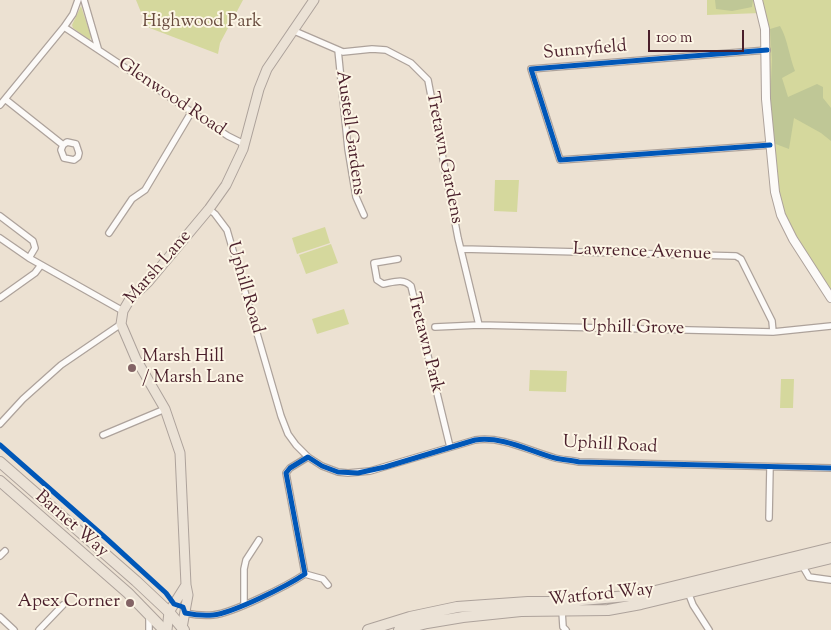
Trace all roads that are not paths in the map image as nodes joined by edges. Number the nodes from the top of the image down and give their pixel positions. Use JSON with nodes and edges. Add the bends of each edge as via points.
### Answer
{"nodes":[{"id":1,"x":78,"y":0,"type":"edge"},
{"id":2,"x":84,"y":0,"type":"edge"},
{"id":3,"x":314,"y":0,"type":"edge"},
{"id":4,"x":758,"y":0,"type":"edge"},
{"id":5,"x":64,"y":27,"type":"junction"},
{"id":6,"x":292,"y":30,"type":"junction"},
{"id":7,"x":98,"y":49,"type":"junction"},
{"id":8,"x":338,"y":50,"type":"junction"},
{"id":9,"x":766,"y":50,"type":"junction"},
{"id":10,"x":5,"y":99,"type":"junction"},
{"id":11,"x":0,"y":105,"type":"edge"},
{"id":12,"x":192,"y":111,"type":"junction"},
{"id":13,"x":244,"y":144,"type":"junction"},
{"id":14,"x":63,"y":145,"type":"dead end"},
{"id":15,"x":770,"y":145,"type":"junction"},
{"id":16,"x":209,"y":210,"type":"junction"},
{"id":17,"x":364,"y":215,"type":"dead end"},
{"id":18,"x":0,"y":216,"type":"edge"},
{"id":19,"x":109,"y":233,"type":"dead end"},
{"id":20,"x":0,"y":238,"type":"edge"},
{"id":21,"x":462,"y":249,"type":"junction"},
{"id":22,"x":29,"y":258,"type":"junction"},
{"id":23,"x":398,"y":259,"type":"dead end"},
{"id":24,"x":41,"y":265,"type":"junction"},
{"id":25,"x":0,"y":298,"type":"edge"},
{"id":26,"x":831,"y":298,"type":"edge"},
{"id":27,"x":123,"y":312,"type":"junction"},
{"id":28,"x":121,"y":324,"type":"junction"},
{"id":29,"x":479,"y":325,"type":"junction"},
{"id":30,"x":831,"y":326,"type":"edge"},
{"id":31,"x":435,"y":327,"type":"dead end"},
{"id":32,"x":774,"y":332,"type":"junction"},
{"id":33,"x":165,"y":409,"type":"junction"},
{"id":34,"x":0,"y":424,"type":"edge"},
{"id":35,"x":103,"y":435,"type":"dead end"},
{"id":36,"x":450,"y":447,"type":"junction"},
{"id":37,"x":308,"y":457,"type":"junction"},
{"id":38,"x":0,"y":462,"type":"edge"},
{"id":39,"x":770,"y":467,"type":"junction"},
{"id":40,"x":831,"y":468,"type":"edge"},
{"id":41,"x":0,"y":481,"type":"edge"},
{"id":42,"x":769,"y":518,"type":"dead end"},
{"id":43,"x":259,"y":540,"type":"dead end"},
{"id":44,"x":831,"y":548,"type":"edge"},
{"id":45,"x":831,"y":558,"type":"edge"},
{"id":46,"x":802,"y":565,"type":"junction"},
{"id":47,"x":305,"y":574,"type":"junction"},
{"id":48,"x":831,"y":580,"type":"edge"},
{"id":49,"x":186,"y":585,"type":"junction"},
{"id":50,"x":328,"y":585,"type":"dead end"},
{"id":51,"x":688,"y":592,"type":"junction"},
{"id":52,"x":244,"y":604,"type":"junction"},
{"id":53,"x":62,"y":605,"type":"dead end"},
{"id":54,"x":562,"y":611,"type":"junction"},
{"id":55,"x":169,"y":612,"type":"junction"},
{"id":56,"x":186,"y":613,"type":"junction"},
{"id":57,"x":149,"y":614,"type":"junction"},
{"id":58,"x":0,"y":617,"type":"edge"},
{"id":59,"x":428,"y":626,"type":"edge"},
{"id":60,"x":185,"y":629,"type":"edge"},
{"id":61,"x":14,"y":630,"type":"edge"},
{"id":62,"x":39,"y":630,"type":"edge"},
{"id":63,"x":149,"y":630,"type":"edge"},
{"id":64,"x":166,"y":630,"type":"edge"},
{"id":65,"x":368,"y":630,"type":"edge"},
{"id":66,"x":400,"y":630,"type":"edge"},
{"id":67,"x":566,"y":630,"type":"edge"},
{"id":68,"x":709,"y":630,"type":"edge"}],
"edges":[{"from":1,"to":5,"type":"street"},
{"from":2,"to":7,"type":"street","name":"Glenwood Road"},
{"from":3,"to":6,"type":"main road","name":"Marsh Lane"},
{"from":4,"to":9,"type":"street"},
{"from":5,"to":7,"type":"street","name":"Glenwood Road"},
{"from":5,"to":10,"type":"street"},
{"from":6,"to":8,"type":"street","name":"Tretawn Gardens"},
{"from":6,"to":13,"type":"main road","name":"Marsh Lane","via":[[258,89]]},
{"from":7,"to":12,"type":"street","name":"Glenwood Road"},
{"from":8,"to":17,"type":"street","name":"Austell Gardens","via":[[348,148],[356,197]]},
{"from":8,"to":21,"type":"street","name":"Tretawn Gardens","via":[[386,50],[411,63],[428,80]]},
{"from":9,"to":15,"type":"street"},
{"from":9,"to":15,"type":"street","name":"Sunnyfield","via":[[531,69],[560,160]]},
{"from":10,"to":11,"type":"street"},
{"from":10,"to":14,"type":"street"},
{"from":12,"to":13,"type":"street","name":"Glenwood Road"},
{"from":12,"to":19,"type":"street","via":[[145,190],[132,199]]},
{"from":13,"to":16,"type":"main road","name":"Marsh Lane","via":[[226,185]]},
{"from":15,"to":26,"type":"street","via":[[781,215]]},
{"from":16,"to":27,"type":"main road","name":"Marsh Lane","via":[[130,299]]},
{"from":16,"to":37,"type":"street","name":"Uphill Road","via":[[227,230],[286,428]]},
{"from":18,"to":22,"type":"street","via":[[33,241],[36,248]]},
{"from":20,"to":22,"type":"street"},
{"from":21,"to":29,"type":"street","name":"Tretawn Gardens"},
{"from":21,"to":32,"type":"street","name":"Lawrence Avenue","via":[[736,256],[741,259]]},
{"from":22,"to":24,"type":"street"},
{"from":23,"to":36,"type":"street","name":"Tretawn Park","via":[[374,263],[377,280],[383,284],[407,282],[411,286]]},
{"from":24,"to":25,"type":"street"},
{"from":24,"to":27,"type":"street"},
{"from":27,"to":28,"type":"main road","name":"Marsh Lane"},
{"from":28,"to":33,"type":"main road","name":"Marsh Lane","via":[[136,359]]},
{"from":28,"to":34,"type":"street","via":[[61,365]]},
{"from":29,"to":31,"type":"street","name":"Uphill Grove"},
{"from":29,"to":32,"type":"street","name":"Uphill Grove"},
{"from":30,"to":32,"type":"street","name":"Uphill Grove"},
{"from":33,"to":35,"type":"street"},
{"from":33,"to":49,"type":"main road","name":"Marsh Lane","via":[[180,453]]},
{"from":36,"to":37,"type":"street","name":"Uphill Road","via":[[385,468],[358,473],[338,472]]},
{"from":36,"to":39,"type":"street","name":"Uphill Road","via":[[490,439],[579,462]]},
{"from":37,"to":47,"type":"street","via":[[286,473]]},
{"from":38,"to":55,"type":"highway","name":"Barnet Way"},
{"from":39,"to":40,"type":"street","name":"Uphill Road"},
{"from":39,"to":42,"type":"street"},
{"from":41,"to":57,"type":"highway","name":"Barnet Way"},
{"from":43,"to":52,"type":"street","via":[[246,560]]},
{"from":44,"to":65,"type":"highway","name":"Watford Way","via":[[639,595],[457,607]]},
{"from":45,"to":46,"type":"highway","name":"Watford Way"},
{"from":46,"to":48,"type":"street","via":[[810,577]]},
{"from":46,"to":51,"type":"highway","name":"Watford Way"},
{"from":47,"to":50,"type":"street","via":[[323,579]]},
{"from":47,"to":52,"type":"street"},
{"from":49,"to":55,"type":"main road"},
{"from":49,"to":56,"type":"main road","name":"Marsh Lane"},
{"from":51,"to":54,"type":"highway","name":"Watford Way","via":[[608,610]]},
{"from":51,"to":68,"type":"street"},
{"from":52,"to":56,"type":"street","via":[[215,615]]},
{"from":53,"to":62,"type":"street"},
{"from":54,"to":59,"type":"highway","name":"Watford Way","via":[[463,617]]},
{"from":54,"to":67,"type":"street"},
{"from":55,"to":60,"type":"highway","name":"Barnet Way"},
{"from":55,"to":64,"type":"main road"},
{"from":56,"to":60,"type":"main road","name":"Marsh Lane"},
{"from":57,"to":63,"type":"street"},
{"from":57,"to":64,"type":"highway","name":"Barnet Way"},
{"from":58,"to":61,"type":"street"},
{"from":59,"to":66,"type":"highway","name":"Watford Way"}]}
